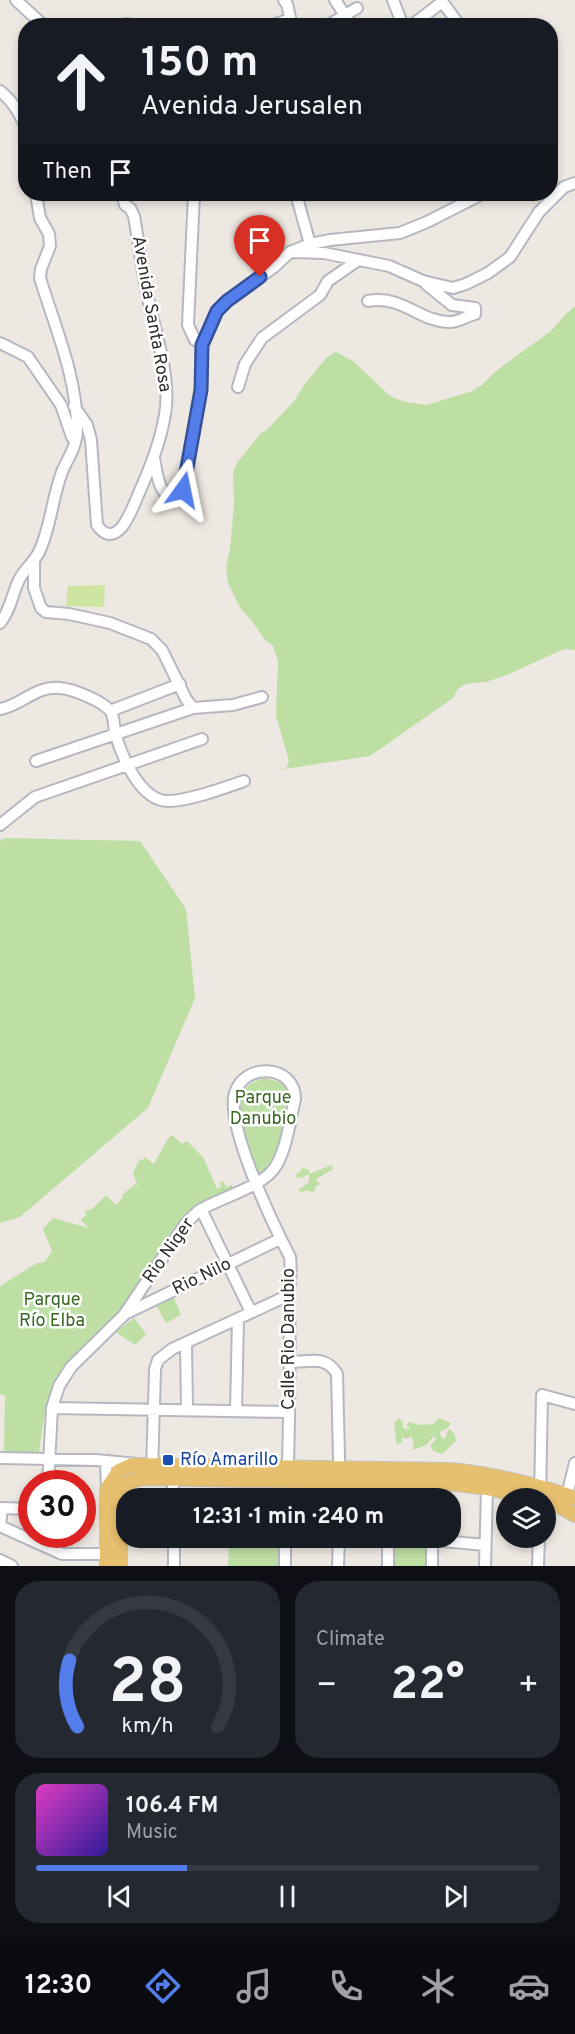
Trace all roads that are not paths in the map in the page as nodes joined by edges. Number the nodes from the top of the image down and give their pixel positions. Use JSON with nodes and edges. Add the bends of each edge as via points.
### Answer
{"nodes":[{"id":1,"x":16,"y":0,"type":"edge"},
{"id":2,"x":284,"y":0,"type":"edge"},
{"id":3,"x":335,"y":0,"type":"edge"},
{"id":4,"x":393,"y":0,"type":"edge"},
{"id":5,"x":441,"y":1,"type":"edge"},
{"id":6,"x":357,"y":8,"type":"dead end"},
{"id":7,"x":345,"y":15,"type":"junction"},
{"id":8,"x":35,"y":18,"type":"edge"},
{"id":9,"x":290,"y":18,"type":"edge"},
{"id":10,"x":340,"y":18,"type":"edge"},
{"id":11,"x":347,"y":18,"type":"edge"},
{"id":12,"x":400,"y":18,"type":"edge"},
{"id":13,"x":421,"y":18,"type":"edge"},
{"id":14,"x":454,"y":18,"type":"edge"},
{"id":15,"x":0,"y":91,"type":"edge"},
{"id":16,"x":18,"y":112,"type":"edge"},
{"id":17,"x":575,"y":183,"type":"edge"},
{"id":18,"x":558,"y":193,"type":"edge"},
{"id":19,"x":37,"y":201,"type":"edge"},
{"id":20,"x":124,"y":201,"type":"edge"},
{"id":21,"x":194,"y":201,"type":"edge"},
{"id":22,"x":298,"y":201,"type":"edge"},
{"id":23,"x":468,"y":201,"type":"edge"},
{"id":24,"x":550,"y":201,"type":"edge"},
{"id":25,"x":310,"y":244,"type":"junction"},
{"id":26,"x":287,"y":254,"type":"junction"},
{"id":27,"x":357,"y":261,"type":"junction"},
{"id":28,"x":423,"y":281,"type":"junction"},
{"id":29,"x":368,"y":301,"type":"dead end"},
{"id":30,"x":0,"y":343,"type":"edge"},
{"id":31,"x":202,"y":345,"type":"junction"},
{"id":32,"x":238,"y":387,"type":"dead end"},
{"id":33,"x":74,"y":406,"type":"junction"},
{"id":34,"x":74,"y":449,"type":"junction"},
{"id":35,"x":154,"y":458,"type":"junction"},
{"id":36,"x":34,"y":561,"type":"junction"},
{"id":37,"x":0,"y":623,"type":"edge"},
{"id":38,"x":180,"y":684,"type":"junction"},
{"id":39,"x":262,"y":698,"type":"dead end"},
{"id":40,"x":193,"y":708,"type":"junction"},
{"id":41,"x":0,"y":709,"type":"edge"},
{"id":42,"x":110,"y":711,"type":"junction"},
{"id":43,"x":116,"y":734,"type":"junction"},
{"id":44,"x":202,"y":740,"type":"dead end"},
{"id":45,"x":36,"y":761,"type":"dead end"},
{"id":46,"x":129,"y":766,"type":"junction"},
{"id":47,"x":244,"y":781,"type":"dead end"},
{"id":48,"x":0,"y":825,"type":"edge"},
{"id":49,"x":255,"y":1183,"type":"junction"},
{"id":50,"x":201,"y":1209,"type":"junction"},
{"id":51,"x":280,"y":1239,"type":"junction"},
{"id":52,"x":228,"y":1265,"type":"junction"},
{"id":53,"x":289,"y":1295,"type":"junction"},
{"id":54,"x":251,"y":1312,"type":"junction"},
{"id":55,"x":124,"y":1315,"type":"junction"},
{"id":56,"x":238,"y":1319,"type":"junction"},
{"id":57,"x":186,"y":1343,"type":"junction"},
{"id":58,"x":291,"y":1362,"type":"junction"},
{"id":59,"x":575,"y":1404,"type":"edge"},
{"id":60,"x":52,"y":1408,"type":"junction"},
{"id":61,"x":154,"y":1409,"type":"junction"},
{"id":62,"x":187,"y":1409,"type":"junction"},
{"id":63,"x":236,"y":1411,"type":"junction"},
{"id":64,"x":289,"y":1412,"type":"junction"},
{"id":65,"x":0,"y":1458,"type":"edge"},
{"id":66,"x":49,"y":1460,"type":"junction"},
{"id":67,"x":106,"y":1461,"type":"junction"},
{"id":68,"x":575,"y":1463,"type":"edge"},
{"id":69,"x":288,"y":1467,"type":"junction"},
{"id":70,"x":148,"y":1468,"type":"junction"},
{"id":71,"x":49,"y":1470,"type":"edge"},
{"id":72,"x":174,"y":1471,"type":"junction"},
{"id":73,"x":340,"y":1474,"type":"junction"},
{"id":74,"x":173,"y":1488,"type":"edge"},
{"id":75,"x":340,"y":1488,"type":"edge"},
{"id":76,"x":487,"y":1488,"type":"junction"},
{"id":77,"x":527,"y":1488,"type":"edge"},
{"id":78,"x":541,"y":1488,"type":"edge"},
{"id":79,"x":107,"y":1489,"type":"junction"},
{"id":80,"x":496,"y":1490,"type":"edge"},
{"id":81,"x":556,"y":1495,"type":"edge"},
{"id":82,"x":571,"y":1497,"type":"edge"},
{"id":83,"x":556,"y":1505,"type":"edge"},
{"id":84,"x":18,"y":1509,"type":"edge"},
{"id":85,"x":575,"y":1515,"type":"edge"},
{"id":86,"x":0,"y":1526,"type":"edge"},
{"id":87,"x":18,"y":1531,"type":"edge"},
{"id":88,"x":461,"y":1543,"type":"edge"},
{"id":89,"x":485,"y":1545,"type":"junction"},
{"id":90,"x":55,"y":1548,"type":"edge"},
{"id":91,"x":174,"y":1548,"type":"edge"},
{"id":92,"x":285,"y":1548,"type":"edge"},
{"id":93,"x":340,"y":1548,"type":"edge"},
{"id":94,"x":388,"y":1548,"type":"edge"},
{"id":95,"x":432,"y":1548,"type":"edge"},
{"id":96,"x":539,"y":1548,"type":"edge"},
{"id":97,"x":0,"y":1560,"type":"edge"},
{"id":98,"x":106,"y":1560,"type":"edge"},
{"id":99,"x":12,"y":1566,"type":"edge"},
{"id":100,"x":120,"y":1566,"type":"edge"},
{"id":101,"x":174,"y":1566,"type":"edge"},
{"id":102,"x":285,"y":1566,"type":"edge"},
{"id":103,"x":338,"y":1566,"type":"edge"},
{"id":104,"x":387,"y":1566,"type":"edge"},
{"id":105,"x":432,"y":1566,"type":"edge"},
{"id":106,"x":485,"y":1566,"type":"edge"},
{"id":107,"x":538,"y":1566,"type":"edge"}],
"edges":[{"from":1,"to":8,"type":"street"},
{"from":2,"to":9,"type":"street"},
{"from":3,"to":7,"type":"street"},
{"from":4,"to":12,"type":"street"},
{"from":5,"to":13,"type":"street"},
{"from":5,"to":14,"type":"street"},
{"from":6,"to":7,"type":"street"},
{"from":7,"to":10,"type":"street"},
{"from":7,"to":11,"type":"street"},
{"from":15,"to":16,"type":"street"},
{"from":17,"to":18,"type":"street"},
{"from":19,"to":33,"type":"street","via":[[50,246],[40,278],[62,342]]},
{"from":20,"to":35,"type":"street","name":"Avenida Santa Rosa","via":[[134,216],[161,356],[166,404]]},
{"from":21,"to":31,"type":"street","via":[[188,325]]},
{"from":22,"to":25,"type":"street"},
{"from":23,"to":25,"type":"street","via":[[400,233]]},
{"from":24,"to":28,"type":"street","via":[[510,256],[488,273],[453,288]]},
{"from":25,"to":26,"type":"street"},
{"from":26,"to":27,"type":"street","via":[[324,253]]},
{"from":26,"to":31,"type":"street","via":[[217,311]]},
{"from":27,"to":28,"type":"street","via":[[389,266]]},
{"from":27,"to":32,"type":"street","via":[[328,281],[320,295],[262,338],[245,364]]},
{"from":28,"to":29,"type":"street","via":[[452,305],[475,308],[475,314],[449,322],[387,300]]},
{"from":30,"to":34,"type":"street","via":[[28,357],[61,405]]},
{"from":31,"to":35,"type":"street","via":[[201,390],[183,490],[178,494],[163,492]]},
{"from":33,"to":34,"type":"street"},
{"from":33,"to":35,"type":"street","name":"Avenida Santa Rosa","via":[[87,425],[91,440],[95,516],[102,532],[108,535],[122,527]]},
{"from":34,"to":36,"type":"street","via":[[62,470]]},
{"from":36,"to":37,"type":"street","via":[[20,579]]},
{"from":36,"to":38,"type":"street","via":[[34,588],[41,608],[110,623],[151,639],[162,650]]},
{"from":38,"to":40,"type":"street"},
{"from":38,"to":42,"type":"street"},
{"from":39,"to":40,"type":"street"},
{"from":40,"to":43,"type":"street"},
{"from":41,"to":42,"type":"street","via":[[9,708],[32,693],[60,688],[95,700]]},
{"from":42,"to":43,"type":"street"},
{"from":43,"to":45,"type":"street"},
{"from":43,"to":46,"type":"street"},
{"from":44,"to":46,"type":"street"},
{"from":46,"to":47,"type":"street","via":[[143,788],[156,799],[168,801]]},
{"from":46,"to":48,"type":"street","via":[[35,797]]},
{"from":49,"to":49,"type":"street","name":"Rio Niger","via":[[239,1131],[234,1094],[249,1075],[263,1071],[278,1073],[293,1086],[295,1099],[280,1158],[268,1176]]},
{"from":49,"to":50,"type":"street","name":"Rio Niger"},
{"from":49,"to":51,"type":"street","name":"Calle Rio Danubio"},
{"from":50,"to":52,"type":"street"},
{"from":50,"to":55,"type":"street","name":"Rio Niger","via":[[184,1226]]},
{"from":51,"to":52,"type":"street","name":"Rio Nilo"},
{"from":51,"to":53,"type":"street","name":"Calle Rio Danubio","via":[[292,1269]]},
{"from":52,"to":54,"type":"street"},
{"from":52,"to":55,"type":"street","name":"Rio Nilo"},
{"from":53,"to":54,"type":"street"},
{"from":53,"to":58,"type":"street","name":"Calle Rio Danubio"},
{"from":54,"to":56,"type":"street"},
{"from":55,"to":60,"type":"street","via":[[71,1367]]},
{"from":56,"to":57,"type":"street"},
{"from":56,"to":63,"type":"street"},
{"from":57,"to":61,"type":"street","via":[[158,1360]]},
{"from":57,"to":62,"type":"street"},
{"from":58,"to":64,"type":"street","name":"Calle Rio Danubio"},
{"from":58,"to":73,"type":"street","via":[[325,1361],[337,1374]]},
{"from":59,"to":78,"type":"street","via":[[542,1395]]},
{"from":60,"to":61,"type":"street"},
{"from":60,"to":66,"type":"street"},
{"from":61,"to":62,"type":"street"},
{"from":61,"to":70,"type":"street"},
{"from":62,"to":63,"type":"street"},
{"from":63,"to":64,"type":"street"},
{"from":64,"to":69,"type":"street","name":"Calle Rio Danubio"},
{"from":65,"to":66,"type":"street"},
{"from":66,"to":67,"type":"street"},
{"from":66,"to":71,"type":"street"},
{"from":67,"to":70,"type":"street"},
{"from":67,"to":79,"type":"street"},
{"from":68,"to":82,"type":"street"},
{"from":69,"to":72,"type":"main road"},
{"from":69,"to":73,"type":"main road"},
{"from":70,"to":72,"type":"main road"},
{"from":70,"to":79,"type":"main road","via":[[132,1465],[119,1471]]},
{"from":70,"to":100,"type":"main road","via":[[126,1484],[121,1493]]},
{"from":72,"to":73,"type":"main road"},
{"from":72,"to":74,"type":"street"},
{"from":73,"to":75,"type":"street"},
{"from":73,"to":76,"type":"main road"},
{"from":73,"to":77,"type":"main road","via":[[450,1470],[489,1475]]},
{"from":76,"to":80,"type":"main road"},
{"from":76,"to":89,"type":"street"},
{"from":79,"to":98,"type":"main road"},
{"from":81,"to":82,"type":"main road"},
{"from":83,"to":85,"type":"main road"},
{"from":84,"to":86,"type":"street","via":[[2,1508]]},
{"from":86,"to":87,"type":"street"},
{"from":88,"to":89,"type":"street"},
{"from":89,"to":106,"type":"street"},
{"from":90,"to":98,"type":"street","via":[[62,1554]]},
{"from":91,"to":101,"type":"street"},
{"from":92,"to":102,"type":"street"},
{"from":93,"to":103,"type":"street"},
{"from":94,"to":104,"type":"street"},
{"from":95,"to":105,"type":"street"},
{"from":96,"to":107,"type":"street"},
{"from":97,"to":99,"type":"street"}]}
